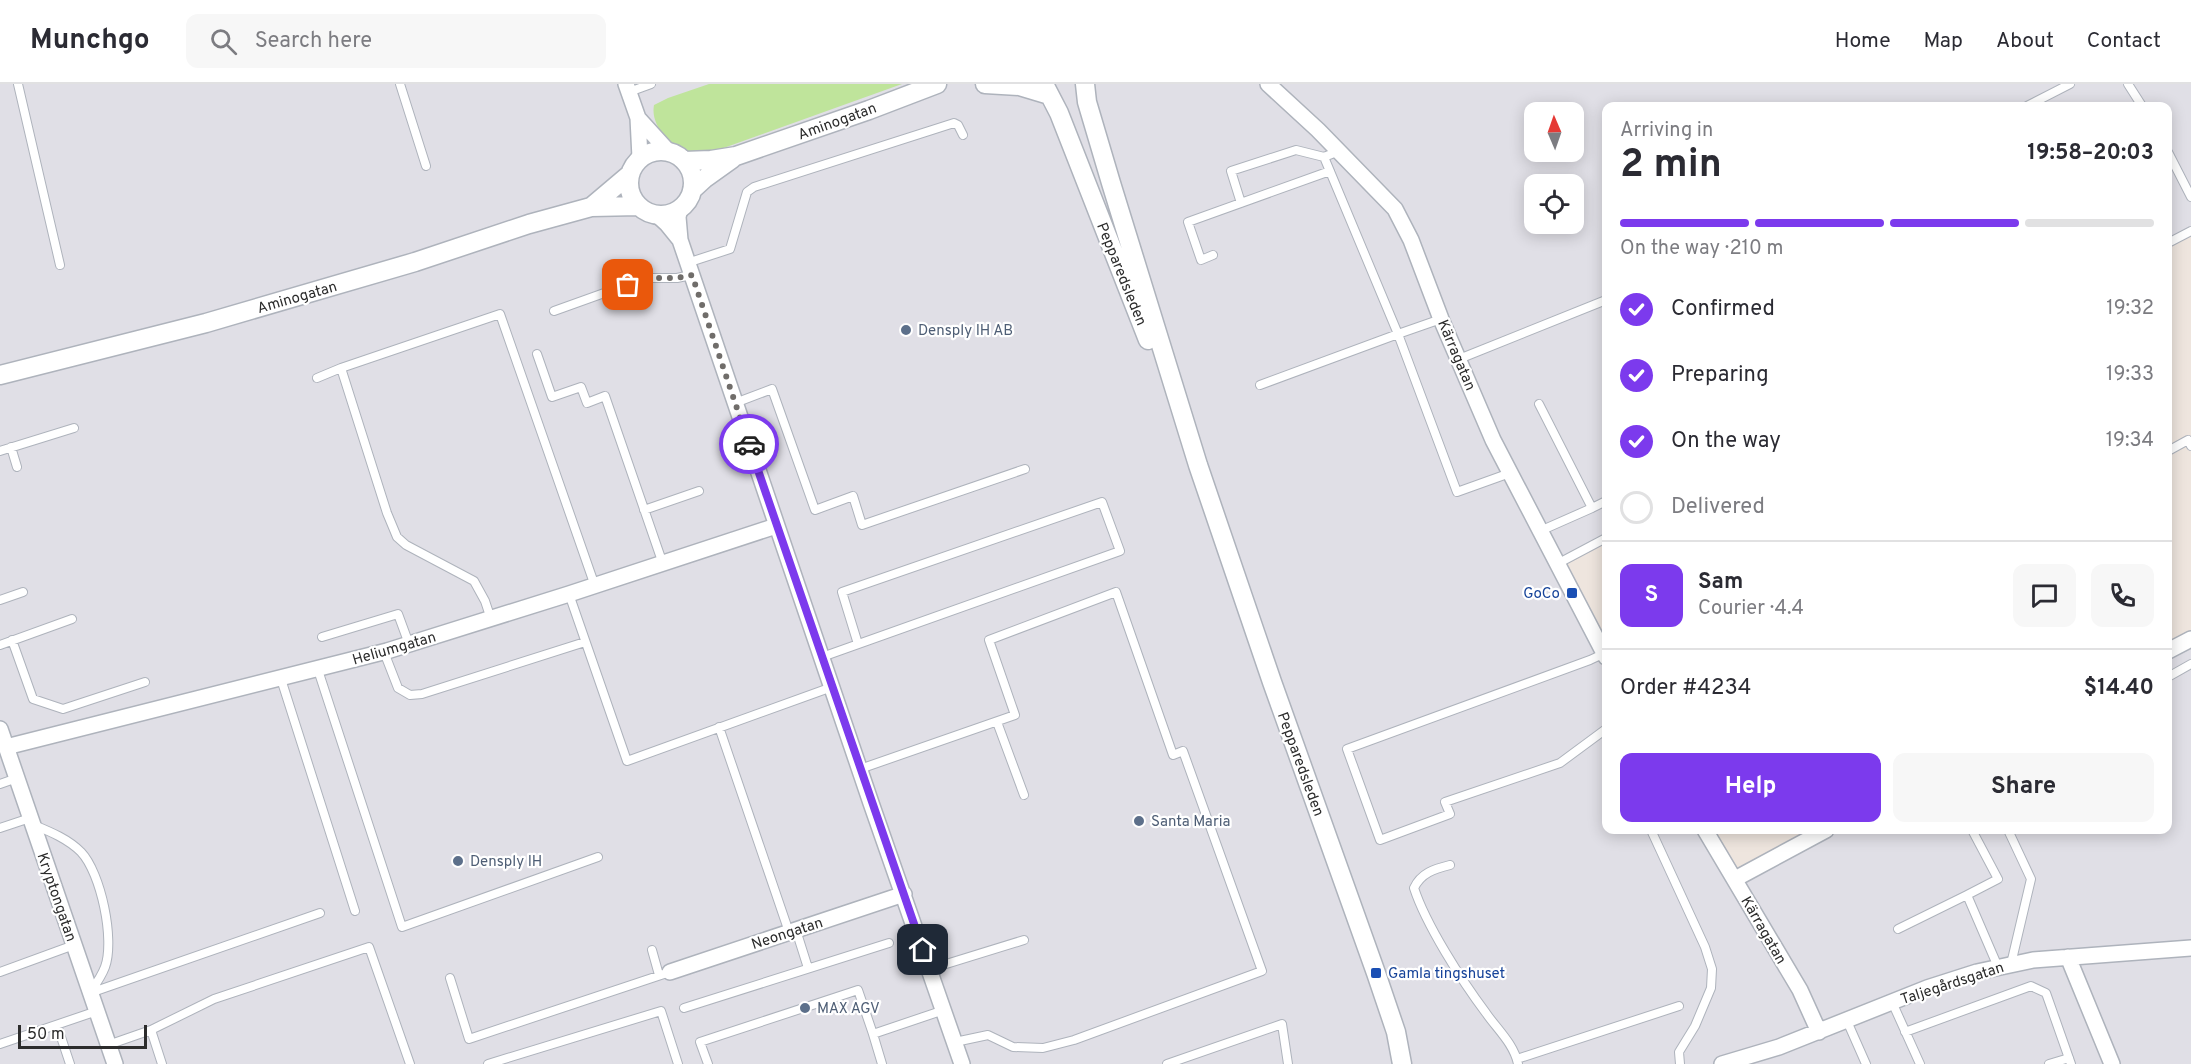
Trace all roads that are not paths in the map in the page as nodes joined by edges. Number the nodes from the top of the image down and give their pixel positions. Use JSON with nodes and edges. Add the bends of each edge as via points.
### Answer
{"nodes":[{"id":1,"x":18,"y":84,"type":"edge"},
{"id":2,"x":400,"y":84,"type":"edge"},
{"id":3,"x":651,"y":84,"type":"edge"},
{"id":4,"x":937,"y":84,"type":"edge"},
{"id":5,"x":984,"y":84,"type":"edge"},
{"id":6,"x":1085,"y":84,"type":"edge"},
{"id":7,"x":1268,"y":84,"type":"edge"},
{"id":8,"x":2070,"y":84,"type":"edge"},
{"id":9,"x":2128,"y":84,"type":"edge"},
{"id":10,"x":1050,"y":87,"type":"edge"},
{"id":11,"x":627,"y":88,"type":"edge"},
{"id":12,"x":2035,"y":102,"type":"edge"},
{"id":13,"x":2139,"y":102,"type":"edge"},
{"id":14,"x":638,"y":118,"type":"junction"},
{"id":15,"x":963,"y":135,"type":"dead end"},
{"id":16,"x":668,"y":151,"type":"junction"},
{"id":17,"x":1332,"y":154,"type":"junction"},
{"id":18,"x":736,"y":156,"type":"junction"},
{"id":19,"x":640,"y":158,"type":"junction"},
{"id":20,"x":2172,"y":160,"type":"edge"},
{"id":21,"x":684,"y":161,"type":"junction"},
{"id":22,"x":426,"y":166,"type":"dead end"},
{"id":23,"x":1330,"y":171,"type":"junction"},
{"id":24,"x":630,"y":174,"type":"junction"},
{"id":25,"x":692,"y":190,"type":"junction"},
{"id":26,"x":2191,"y":197,"type":"edge"},
{"id":27,"x":1241,"y":203,"type":"junction"},
{"id":28,"x":639,"y":206,"type":"junction"},
{"id":29,"x":591,"y":207,"type":"junction"},
{"id":30,"x":680,"y":208,"type":"junction"},
{"id":31,"x":656,"y":214,"type":"junction"},
{"id":32,"x":2191,"y":231,"type":"edge"},
{"id":33,"x":680,"y":240,"type":"junction"},
{"id":34,"x":2172,"y":241,"type":"edge"},
{"id":35,"x":1214,"y":255,"type":"dead end"},
{"id":36,"x":60,"y":265,"type":"dead end"},
{"id":37,"x":689,"y":269,"type":"junction"},
{"id":38,"x":1602,"y":302,"type":"edge"},
{"id":39,"x":554,"y":311,"type":"dead end"},
{"id":40,"x":1441,"y":319,"type":"junction"},
{"id":41,"x":1398,"y":334,"type":"junction"},
{"id":42,"x":537,"y":354,"type":"dead end"},
{"id":43,"x":1459,"y":359,"type":"junction"},
{"id":44,"x":341,"y":368,"type":"junction"},
{"id":45,"x":0,"y":375,"type":"edge"},
{"id":46,"x":317,"y":378,"type":"dead end"},
{"id":47,"x":1260,"y":385,"type":"dead end"},
{"id":48,"x":735,"y":403,"type":"junction"},
{"id":49,"x":1539,"y":404,"type":"dead end"},
{"id":50,"x":74,"y":428,"type":"dead end"},
{"id":51,"x":2189,"y":443,"type":"edge"},
{"id":52,"x":11,"y":447,"type":"junction"},
{"id":53,"x":2172,"y":449,"type":"edge"},
{"id":54,"x":0,"y":451,"type":"edge"},
{"id":55,"x":1198,"y":465,"type":"junction"},
{"id":56,"x":17,"y":467,"type":"dead end"},
{"id":57,"x":1025,"y":469,"type":"dead end"},
{"id":58,"x":1510,"y":472,"type":"junction"},
{"id":59,"x":699,"y":490,"type":"dead end"},
{"id":60,"x":1602,"y":503,"type":"edge"},
{"id":61,"x":1592,"y":508,"type":"junction"},
{"id":62,"x":644,"y":510,"type":"junction"},
{"id":63,"x":776,"y":526,"type":"junction"},
{"id":64,"x":1540,"y":531,"type":"junction"},
{"id":65,"x":1602,"y":540,"type":"edge"},
{"id":66,"x":663,"y":564,"type":"junction"},
{"id":67,"x":1557,"y":564,"type":"junction"},
{"id":68,"x":595,"y":586,"type":"junction"},
{"id":69,"x":23,"y":592,"type":"dead end"},
{"id":70,"x":569,"y":594,"type":"junction"},
{"id":71,"x":0,"y":600,"type":"edge"},
{"id":72,"x":72,"y":619,"type":"dead end"},
{"id":73,"x":491,"y":619,"type":"junction"},
{"id":74,"x":322,"y":637,"type":"dead end"},
{"id":75,"x":2191,"y":639,"type":"edge"},
{"id":76,"x":12,"y":640,"type":"junction"},
{"id":77,"x":585,"y":642,"type":"junction"},
{"id":78,"x":409,"y":644,"type":"junction"},
{"id":79,"x":858,"y":644,"type":"junction"},
{"id":80,"x":0,"y":645,"type":"edge"},
{"id":81,"x":1602,"y":648,"type":"edge"},
{"id":82,"x":2172,"y":649,"type":"edge"},
{"id":83,"x":384,"y":651,"type":"junction"},
{"id":84,"x":1602,"y":656,"type":"edge"},
{"id":85,"x":822,"y":657,"type":"junction"},
{"id":86,"x":2191,"y":664,"type":"edge"},
{"id":87,"x":318,"y":670,"type":"junction"},
{"id":88,"x":2172,"y":675,"type":"edge"},
{"id":89,"x":281,"y":679,"type":"junction"},
{"id":90,"x":145,"y":682,"type":"dead end"},
{"id":91,"x":832,"y":687,"type":"junction"},
{"id":92,"x":997,"y":722,"type":"junction"},
{"id":93,"x":719,"y":727,"type":"junction"},
{"id":94,"x":0,"y":729,"type":"edge"},
{"id":95,"x":1602,"y":732,"type":"edge"},
{"id":96,"x":6,"y":747,"type":"junction"},
{"id":97,"x":860,"y":769,"type":"junction"},
{"id":98,"x":17,"y":778,"type":"junction"},
{"id":99,"x":0,"y":784,"type":"edge"},
{"id":100,"x":1024,"y":795,"type":"dead end"},
{"id":101,"x":31,"y":821,"type":"junction"},
{"id":102,"x":0,"y":828,"type":"edge"},
{"id":103,"x":1653,"y":834,"type":"edge"},
{"id":104,"x":1707,"y":834,"type":"edge"},
{"id":105,"x":1819,"y":834,"type":"edge"},
{"id":106,"x":1974,"y":834,"type":"edge"},
{"id":107,"x":2010,"y":834,"type":"edge"},
{"id":108,"x":598,"y":857,"type":"dead end"},
{"id":109,"x":1450,"y":865,"type":"dead end"},
{"id":110,"x":1735,"y":879,"type":"junction"},
{"id":111,"x":904,"y":894,"type":"junction"},
{"id":112,"x":1967,"y":895,"type":"junction"},
{"id":113,"x":355,"y":911,"type":"dead end"},
{"id":114,"x":320,"y":913,"type":"dead end"},
{"id":115,"x":1898,"y":929,"type":"dead end"},
{"id":116,"x":792,"y":931,"type":"junction"},
{"id":117,"x":1023,"y":940,"type":"dead end"},
{"id":118,"x":890,"y":943,"type":"dead end"},
{"id":119,"x":74,"y":945,"type":"junction"},
{"id":120,"x":2191,"y":948,"type":"edge"},
{"id":121,"x":652,"y":950,"type":"dead end"},
{"id":122,"x":2068,"y":957,"type":"junction"},
{"id":123,"x":2004,"y":966,"type":"junction"},
{"id":124,"x":808,"y":968,"type":"junction"},
{"id":125,"x":930,"y":969,"type":"junction"},
{"id":126,"x":0,"y":972,"type":"edge"},
{"id":127,"x":664,"y":973,"type":"junction"},
{"id":128,"x":450,"y":978,"type":"dead end"},
{"id":129,"x":90,"y":993,"type":"junction"},
{"id":130,"x":1892,"y":1002,"type":"junction"},
{"id":131,"x":1679,"y":1006,"type":"dead end"},
{"id":132,"x":684,"y":1008,"type":"dead end"},
{"id":133,"x":944,"y":1010,"type":"junction"},
{"id":134,"x":97,"y":1011,"type":"junction"},
{"id":135,"x":1847,"y":1020,"type":"junction"},
{"id":136,"x":57,"y":1025,"type":"junction"},
{"id":137,"x":151,"y":1030,"type":"junction"},
{"id":138,"x":1819,"y":1032,"type":"junction"},
{"id":139,"x":1905,"y":1032,"type":"junction"},
{"id":140,"x":873,"y":1034,"type":"junction"},
{"id":141,"x":955,"y":1042,"type":"junction"},
{"id":142,"x":0,"y":1044,"type":"edge"},
{"id":143,"x":108,"y":1045,"type":"junction"},
{"id":144,"x":1517,"y":1061,"type":"edge"},
{"id":145,"x":2070,"y":1061,"type":"edge"},
{"id":146,"x":70,"y":1064,"type":"edge"},
{"id":147,"x":115,"y":1064,"type":"edge"},
{"id":148,"x":162,"y":1064,"type":"edge"},
{"id":149,"x":410,"y":1064,"type":"edge"},
{"id":150,"x":488,"y":1064,"type":"edge"},
{"id":151,"x":678,"y":1064,"type":"edge"},
{"id":152,"x":708,"y":1064,"type":"edge"},
{"id":153,"x":882,"y":1064,"type":"edge"},
{"id":154,"x":963,"y":1064,"type":"edge"},
{"id":155,"x":1167,"y":1064,"type":"edge"},
{"id":156,"x":1288,"y":1064,"type":"edge"},
{"id":157,"x":1402,"y":1064,"type":"edge"},
{"id":158,"x":1680,"y":1064,"type":"edge"},
{"id":159,"x":1722,"y":1064,"type":"edge"},
{"id":160,"x":1866,"y":1064,"type":"edge"},
{"id":161,"x":1920,"y":1064,"type":"edge"},
{"id":162,"x":2049,"y":1064,"type":"edge"},
{"id":163,"x":2112,"y":1064,"type":"edge"}],
"edges":[{"from":1,"to":36,"type":"lane"},
{"from":2,"to":22,"type":"lane"},
{"from":3,"to":11,"type":"lane"},
{"from":4,"to":18,"type":"street","name":"Aminogatan"},
{"from":5,"to":10,"type":"street"},
{"from":6,"to":55,"type":"street","name":"Pepparedsleden","via":[[1102,153]]},
{"from":7,"to":17,"type":"street","name":"Kärragatan"},
{"from":8,"to":12,"type":"lane"},
{"from":9,"to":13,"type":"lane"},
{"from":10,"to":55,"type":"street","name":"Pepparedsleden"},
{"from":11,"to":14,"type":"street"},
{"from":14,"to":16,"type":"street"},
{"from":14,"to":19,"type":"street"},
{"from":15,"to":37,"type":"lane","via":[[954,123],[754,187],[747,192],[730,249]]},
{"from":16,"to":19,"type":"street","via":[[658,150]]},
{"from":16,"to":21,"type":"street"},
{"from":17,"to":23,"type":"lane"},
{"from":17,"to":27,"type":"lane","via":[[1296,150],[1231,171]]},
{"from":17,"to":40,"type":"street","name":"Kärragatan","via":[[1395,209]]},
{"from":18,"to":21,"type":"street","name":"Aminogatan"},
{"from":18,"to":25,"type":"street","name":"Aminogatan"},
{"from":19,"to":24,"type":"street"},
{"from":20,"to":26,"type":"lane"},
{"from":21,"to":25,"type":"street","via":[[693,180]]},
{"from":23,"to":27,"type":"lane"},
{"from":23,"to":41,"type":"lane"},
{"from":24,"to":28,"type":"street","via":[[630,191]]},
{"from":24,"to":29,"type":"street","name":"Aminogatan"},
{"from":25,"to":30,"type":"street"},
{"from":27,"to":35,"type":"lane","via":[[1188,222],[1201,260]]},
{"from":28,"to":29,"type":"street","name":"Aminogatan"},
{"from":28,"to":31,"type":"street"},
{"from":29,"to":45,"type":"street","name":"Aminogatan","via":[[206,323]]},
{"from":30,"to":31,"type":"street"},
{"from":30,"to":33,"type":"street"},
{"from":31,"to":33,"type":"street"},
{"from":32,"to":34,"type":"lane"},
{"from":33,"to":37,"type":"street"},
{"from":37,"to":39,"type":"lane","via":[[677,278],[646,278]]},
{"from":37,"to":48,"type":"street"},
{"from":38,"to":43,"type":"lane"},
{"from":40,"to":41,"type":"lane"},
{"from":40,"to":43,"type":"street","name":"Kärragatan"},
{"from":41,"to":47,"type":"lane"},
{"from":41,"to":58,"type":"lane","via":[[1457,492]]},
{"from":42,"to":62,"type":"lane","via":[[552,397],[581,387],[587,403],[605,396]]},
{"from":43,"to":58,"type":"street","name":"Kärragatan"},
{"from":44,"to":46,"type":"lane"},
{"from":44,"to":68,"type":"lane","via":[[500,314]]},
{"from":44,"to":73,"type":"lane","via":[[397,537],[474,581]]},
{"from":48,"to":57,"type":"lane","via":[[772,389],[815,510],[853,496],[862,525]]},
{"from":48,"to":63,"type":"street"},
{"from":49,"to":61,"type":"lane"},
{"from":50,"to":52,"type":"lane"},
{"from":51,"to":53,"type":"lane"},
{"from":52,"to":54,"type":"lane"},
{"from":52,"to":56,"type":"lane"},
{"from":55,"to":157,"type":"street","name":"Pepparedsleden","via":[[1376,973],[1396,1032]]},
{"from":58,"to":64,"type":"street","name":"Kärragatan"},
{"from":59,"to":62,"type":"lane"},
{"from":60,"to":61,"type":"lane"},
{"from":61,"to":64,"type":"lane"},
{"from":62,"to":66,"type":"lane"},
{"from":63,"to":66,"type":"street","name":"Heliumgatan"},
{"from":63,"to":85,"type":"street"},
{"from":64,"to":67,"type":"street","name":"Kärragatan"},
{"from":65,"to":67,"type":"lane"},
{"from":66,"to":68,"type":"street","name":"Heliumgatan"},
{"from":67,"to":81,"type":"street","name":"Kärragatan"},
{"from":68,"to":70,"type":"street","name":"Heliumgatan"},
{"from":69,"to":71,"type":"lane"},
{"from":70,"to":73,"type":"street","name":"Heliumgatan"},
{"from":70,"to":77,"type":"lane"},
{"from":72,"to":76,"type":"lane"},
{"from":73,"to":78,"type":"street","name":"Heliumgatan"},
{"from":74,"to":78,"type":"lane","via":[[398,614]]},
{"from":75,"to":82,"type":"street"},
{"from":76,"to":80,"type":"lane"},
{"from":76,"to":90,"type":"lane","via":[[33,699],[53,706],[63,709]]},
{"from":77,"to":83,"type":"lane","via":[[410,695],[398,688]]},
{"from":77,"to":93,"type":"lane","via":[[627,760]]},
{"from":78,"to":83,"type":"street","name":"Heliumgatan"},
{"from":79,"to":79,"type":"lane","via":[[1120,551],[1102,502],[842,592]]},
{"from":79,"to":85,"type":"lane"},
{"from":83,"to":87,"type":"street","name":"Heliumgatan"},
{"from":84,"to":95,"type":"lane","via":[[1347,749],[1380,840],[1450,814],[1445,802],[1560,763]]},
{"from":85,"to":91,"type":"street"},
{"from":86,"to":88,"type":"lane"},
{"from":87,"to":89,"type":"street","name":"Heliumgatan"},
{"from":87,"to":108,"type":"lane","via":[[402,927]]},
{"from":89,"to":96,"type":"street","name":"Heliumgatan"},
{"from":89,"to":113,"type":"lane"},
{"from":91,"to":93,"type":"lane"},
{"from":91,"to":97,"type":"street"},
{"from":92,"to":97,"type":"lane"},
{"from":92,"to":100,"type":"lane"},
{"from":92,"to":141,"type":"lane","via":[[1016,715],[989,640],[1116,592],[1173,755],[1183,752],[1262,971],[1043,1048],[1013,1047],[988,1035]]},
{"from":93,"to":116,"type":"lane"},
{"from":94,"to":96,"type":"street","name":"Kryptongatan"},
{"from":96,"to":98,"type":"street","name":"Kryptongatan"},
{"from":97,"to":111,"type":"street"},
{"from":98,"to":99,"type":"lane"},
{"from":98,"to":101,"type":"street","name":"Kryptongatan"},
{"from":101,"to":102,"type":"lane"},
{"from":101,"to":119,"type":"street","name":"Kryptongatan"},
{"from":101,"to":129,"type":"lane","via":[[71,843],[90,864],[106,916],[109,948],[105,968]]},
{"from":103,"to":158,"type":"lane","via":[[1712,969],[1711,988],[1679,1052]]},
{"from":104,"to":110,"type":"street","name":"Kärragatan"},
{"from":105,"to":110,"type":"street"},
{"from":106,"to":112,"type":"lane","via":[[1998,879]]},
{"from":107,"to":123,"type":"lane","via":[[2031,879]]},
{"from":109,"to":144,"type":"lane","via":[[1418,879],[1414,888],[1419,904]]},
{"from":110,"to":138,"type":"street","name":"Kärragatan","via":[[1800,990]]},
{"from":111,"to":116,"type":"street","name":"Neongatan"},
{"from":111,"to":125,"type":"street"},
{"from":112,"to":115,"type":"lane"},
{"from":112,"to":123,"type":"lane"},
{"from":114,"to":129,"type":"lane"},
{"from":116,"to":124,"type":"lane"},
{"from":116,"to":127,"type":"street","name":"Neongatan"},
{"from":117,"to":125,"type":"lane"},
{"from":118,"to":124,"type":"lane"},
{"from":119,"to":126,"type":"lane"},
{"from":119,"to":129,"type":"street","name":"Kryptongatan"},
{"from":120,"to":122,"type":"street","name":"Taljegårdsgatan"},
{"from":121,"to":127,"type":"lane"},
{"from":122,"to":123,"type":"street","name":"Taljegårdsgatan"},
{"from":122,"to":163,"type":"street"},
{"from":123,"to":130,"type":"street","name":"Taljegårdsgatan"},
{"from":124,"to":132,"type":"lane"},
{"from":125,"to":133,"type":"street"},
{"from":127,"to":128,"type":"lane","via":[[469,1039]]},
{"from":129,"to":134,"type":"street","name":"Kryptongatan"},
{"from":130,"to":135,"type":"street","name":"Taljegårdsgatan"},
{"from":130,"to":139,"type":"lane"},
{"from":131,"to":144,"type":"lane"},
{"from":133,"to":140,"type":"lane"},
{"from":133,"to":141,"type":"street"},
{"from":134,"to":136,"type":"lane"},
{"from":134,"to":143,"type":"street","name":"Kryptongatan"},
{"from":135,"to":138,"type":"street","name":"Taljegårdsgatan"},
{"from":135,"to":160,"type":"lane"},
{"from":136,"to":142,"type":"lane"},
{"from":136,"to":146,"type":"lane"},
{"from":137,"to":143,"type":"lane"},
{"from":137,"to":148,"type":"lane"},
{"from":137,"to":149,"type":"lane","via":[[214,999],[369,947]]},
{"from":138,"to":159,"type":"street","name":"Taljegårdsgatan"},
{"from":139,"to":145,"type":"lane","via":[[2031,986],[2046,993]]},
{"from":139,"to":161,"type":"lane"},
{"from":140,"to":152,"type":"lane","via":[[858,990],[700,1042]]},
{"from":140,"to":153,"type":"lane"},
{"from":141,"to":154,"type":"street"},
{"from":143,"to":147,"type":"street","name":"Kryptongatan"},
{"from":145,"to":162,"type":"lane"},
{"from":150,"to":151,"type":"lane","via":[[662,1011]]},
{"from":155,"to":156,"type":"lane","via":[[1282,1024]]}]}
